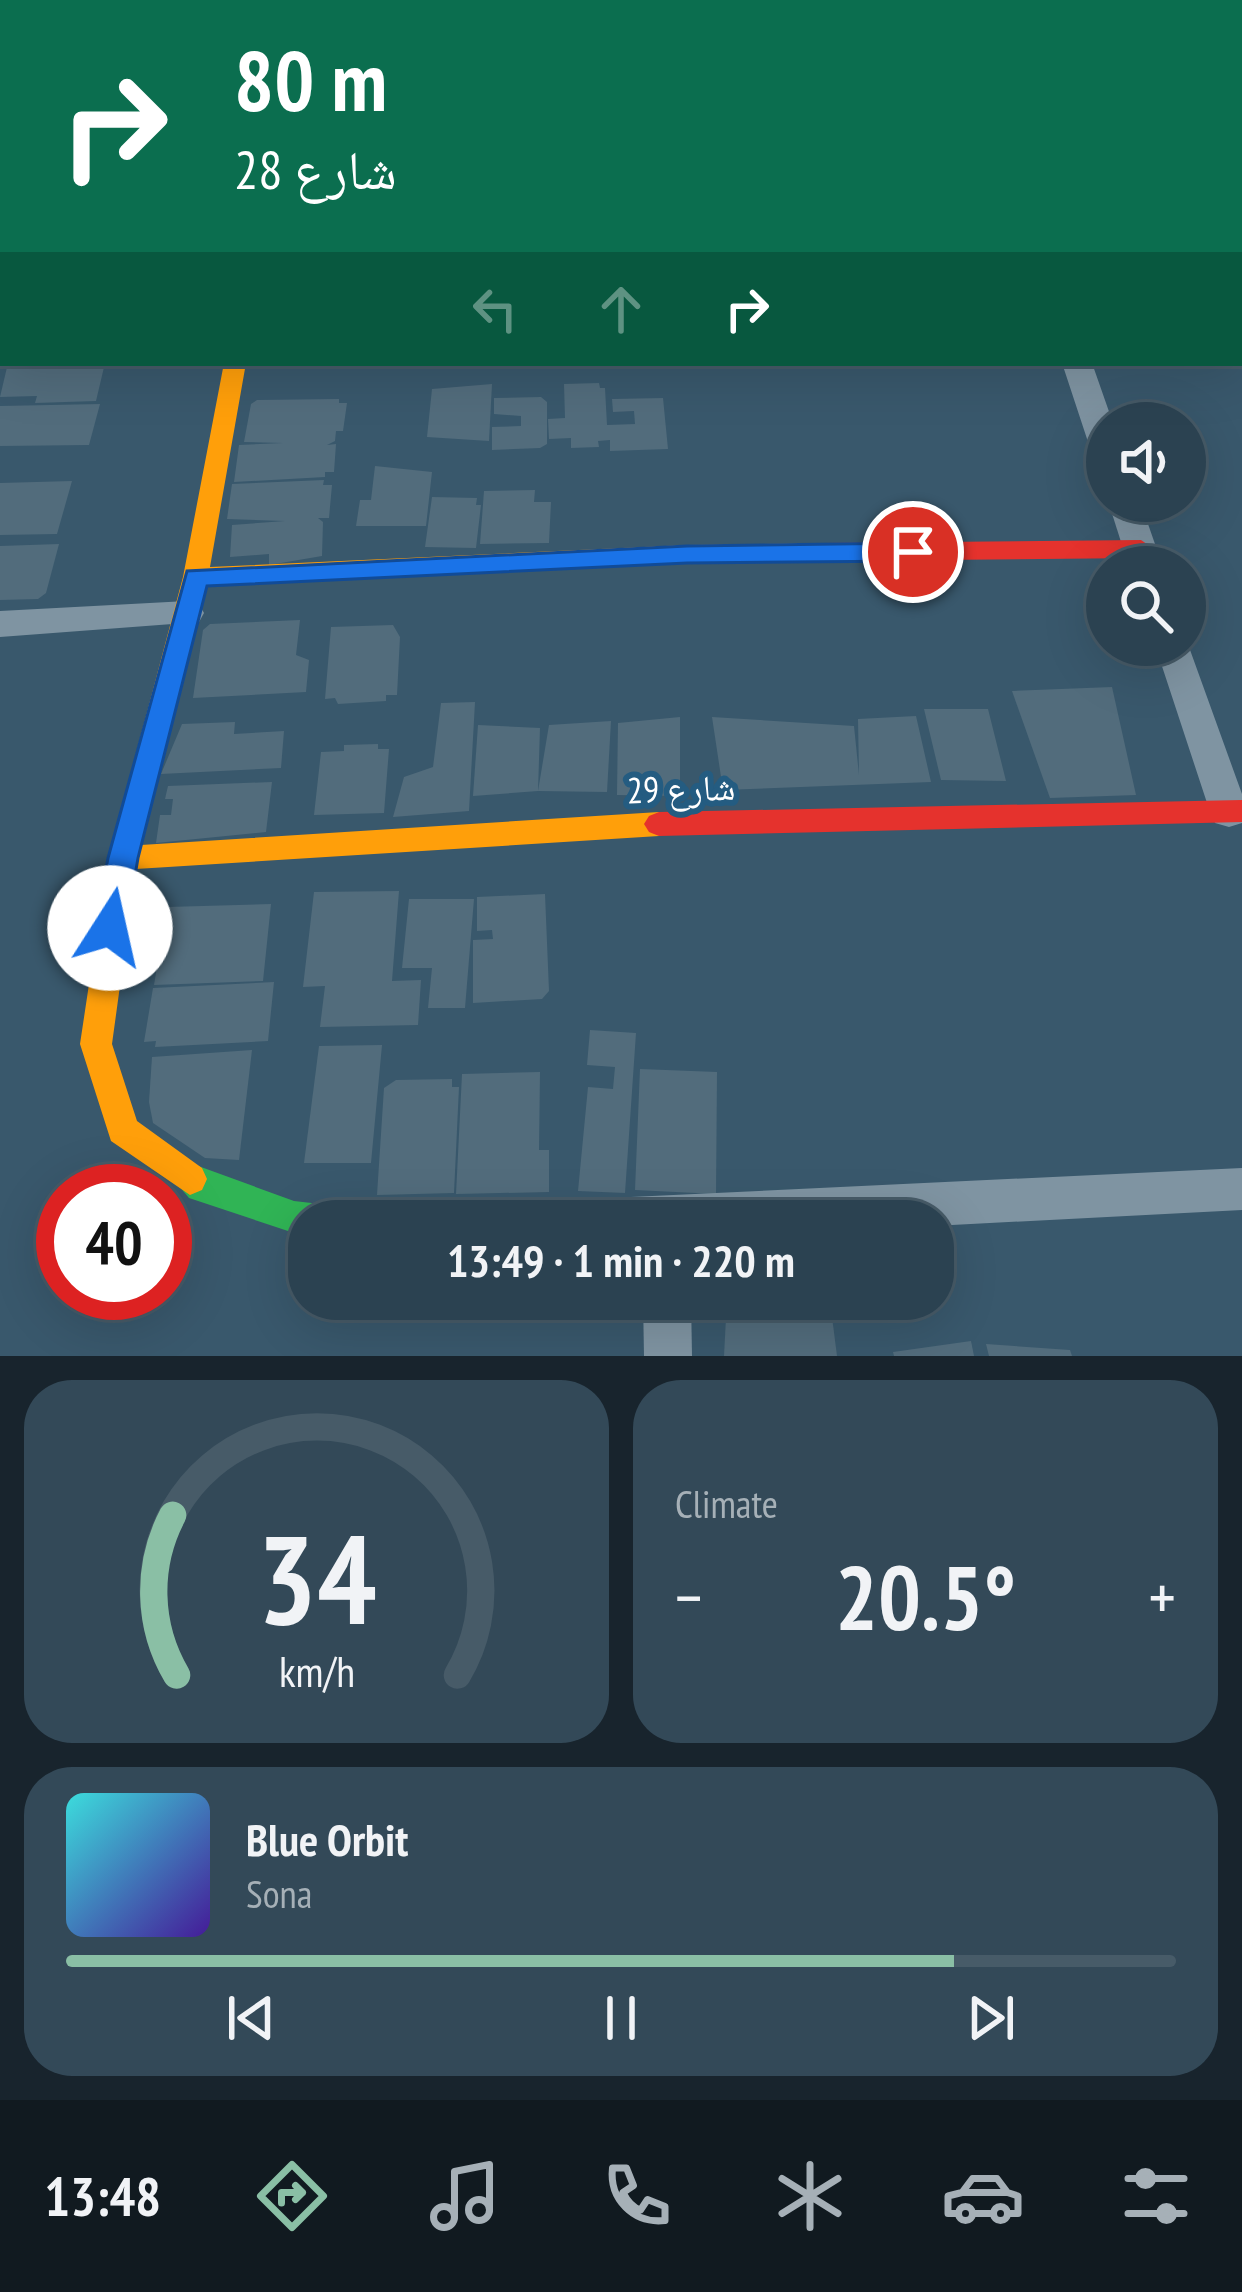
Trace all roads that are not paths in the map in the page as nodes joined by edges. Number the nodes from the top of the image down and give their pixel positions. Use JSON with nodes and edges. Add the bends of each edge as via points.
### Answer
{"nodes":[{"id":1,"x":235,"y":366,"type":"edge"},
{"id":2,"x":1078,"y":366,"type":"edge"},
{"id":3,"x":1090,"y":402,"type":"edge"},
{"id":4,"x":1086,"y":557,"type":"edge"},
{"id":5,"x":196,"y":577,"type":"junction"},
{"id":6,"x":187,"y":614,"type":"junction"},
{"id":7,"x":0,"y":624,"type":"edge"},
{"id":8,"x":1181,"y":666,"type":"edge"},
{"id":9,"x":1236,"y":812,"type":"edge"},
{"id":10,"x":123,"y":858,"type":"junction"},
{"id":11,"x":1242,"y":1189,"type":"edge"},
{"id":12,"x":954,"y":1204,"type":"edge"},
{"id":13,"x":288,"y":1214,"type":"edge"},
{"id":14,"x":667,"y":1320,"type":"edge"},
{"id":15,"x":668,"y":1356,"type":"edge"}],
"edges":[{"from":1,"to":5,"type":"street"},
{"from":2,"to":3,"type":"street"},
{"from":4,"to":5,"type":"street","via":[[687,554]]},
{"from":5,"to":6,"type":"street"},
{"from":6,"to":7,"type":"street"},
{"from":6,"to":10,"type":"street"},
{"from":8,"to":9,"type":"street"},
{"from":9,"to":10,"type":"street","name":"شارع 29","via":[[697,822]]},
{"from":10,"to":13,"type":"street","via":[[96,1044],[123,1130],[201,1187]]},
{"from":11,"to":12,"type":"street"},
{"from":14,"to":15,"type":"street"}]}
